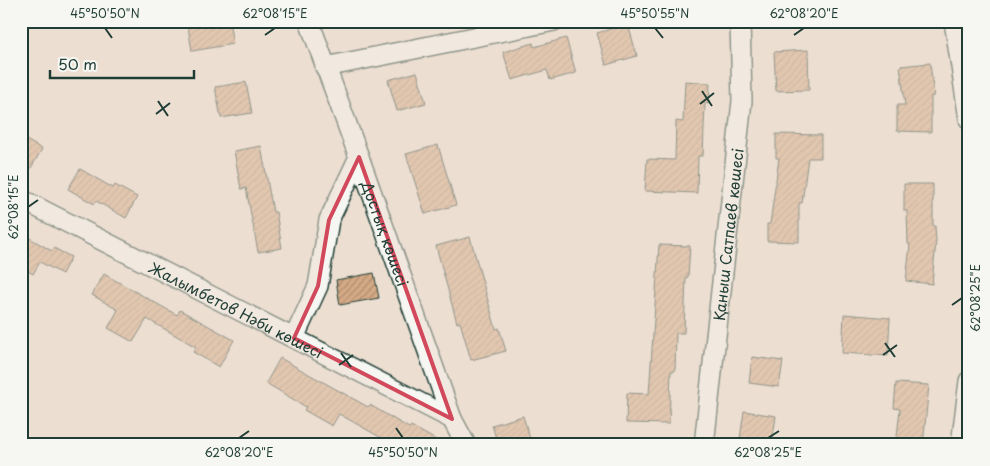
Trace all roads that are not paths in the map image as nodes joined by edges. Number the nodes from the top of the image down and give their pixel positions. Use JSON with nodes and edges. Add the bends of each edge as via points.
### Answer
{"nodes":[{"id":1,"x":309,"y":21,"type":"edge"},
{"id":2,"x":554,"y":21,"type":"edge"},
{"id":3,"x":740,"y":21,"type":"edge"},
{"id":4,"x":954,"y":21,"type":"edge"},
{"id":5,"x":325,"y":68,"type":"junction"},
{"id":6,"x":969,"y":119,"type":"edge"},
{"id":7,"x":359,"y":156,"type":"junction"},
{"id":8,"x":21,"y":199,"type":"edge"},
{"id":9,"x":294,"y":338,"type":"junction"},
{"id":10,"x":969,"y":381,"type":"edge"},
{"id":11,"x":452,"y":419,"type":"junction"},
{"id":12,"x":466,"y":445,"type":"edge"},
{"id":13,"x":704,"y":445,"type":"edge"},
{"id":14,"x":961,"y":445,"type":"edge"}],
"edges":[{"from":1,"to":5,"type":"street","name":"Достық көшесі"},
{"from":2,"to":5,"type":"street"},
{"from":3,"to":13,"type":"street","name":"Қаныш Сатпаев көшесі","via":[[742,101]]},
{"from":4,"to":6,"type":"street"},
{"from":5,"to":7,"type":"street","name":"Достық көшесі"},
{"from":7,"to":9,"type":"street","via":[[329,220],[318,286]]},
{"from":7,"to":11,"type":"street","name":"Достық көшесі"},
{"from":8,"to":9,"type":"street","name":"Жалымбетов Нәби көшесі"},
{"from":9,"to":11,"type":"street","name":"Жалымбетов Нәби көшесі"},
{"from":10,"to":14,"type":"street"},
{"from":11,"to":12,"type":"street","name":"Достық көшесі"}]}
